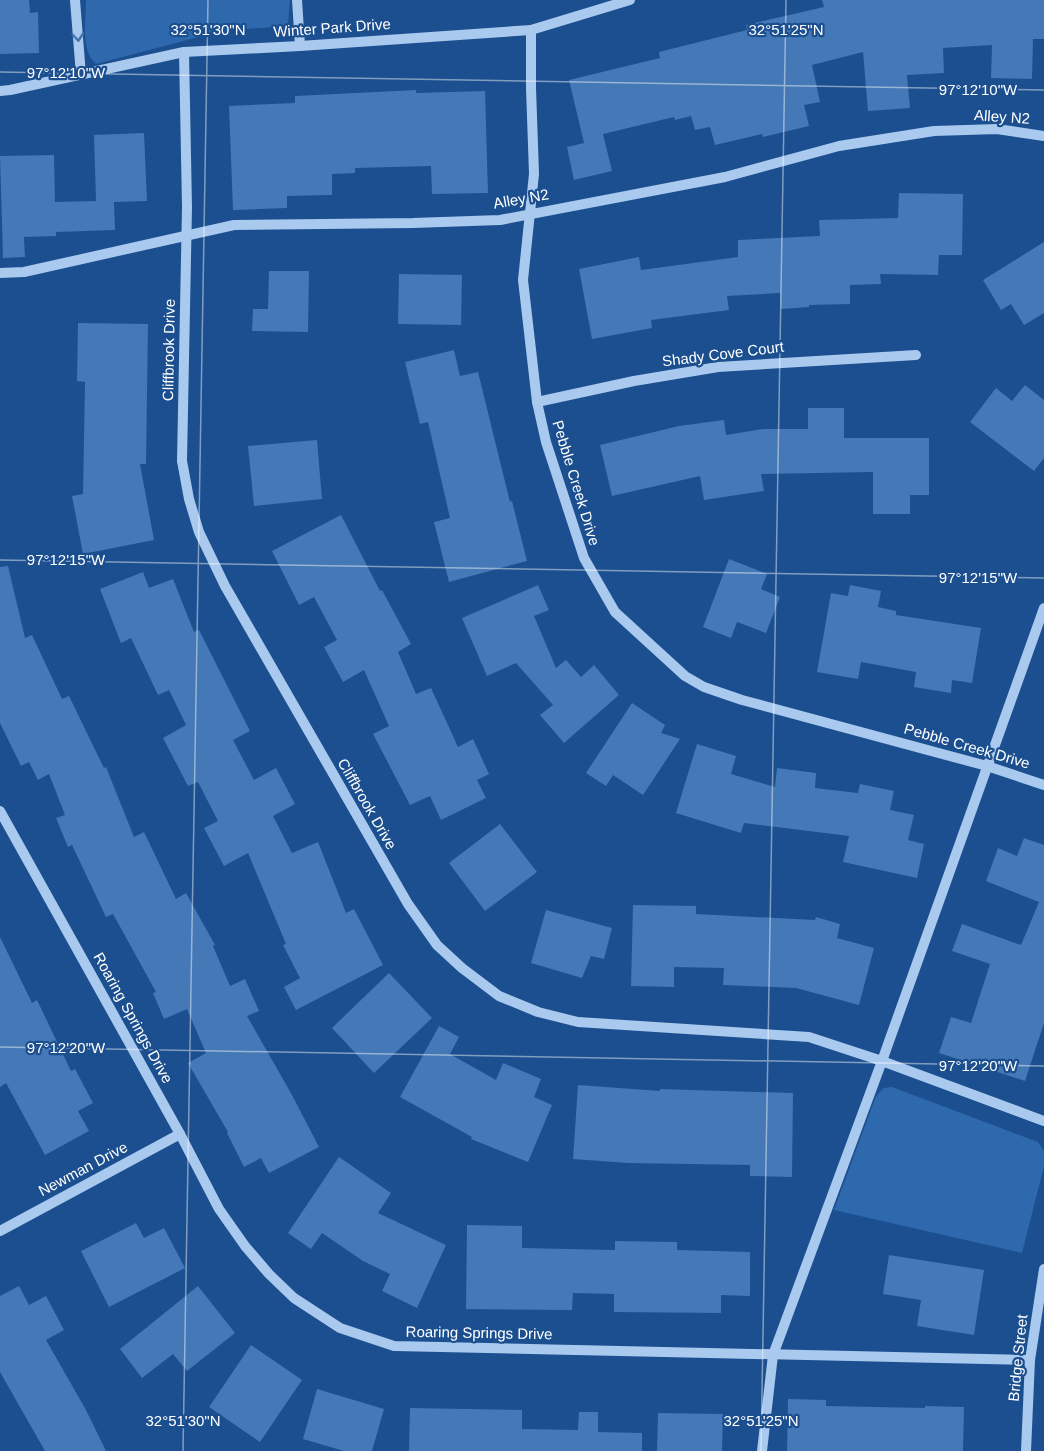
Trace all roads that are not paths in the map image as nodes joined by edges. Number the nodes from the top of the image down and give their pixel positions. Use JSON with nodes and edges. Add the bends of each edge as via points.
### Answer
{"nodes":[{"id":1,"x":75,"y":0,"type":"edge"},
{"id":2,"x":297,"y":0,"type":"edge"},
{"id":3,"x":630,"y":0,"type":"edge"},
{"id":4,"x":531,"y":30,"type":"junction"},
{"id":5,"x":300,"y":46,"type":"junction"},
{"id":6,"x":184,"y":52,"type":"junction"},
{"id":7,"x":81,"y":75,"type":"junction"},
{"id":8,"x":0,"y":91,"type":"edge"},
{"id":9,"x":1044,"y":136,"type":"edge"},
{"id":10,"x":529,"y":213,"type":"junction"},
{"id":11,"x":186,"y":236,"type":"junction"},
{"id":12,"x":0,"y":273,"type":"edge"},
{"id":13,"x":916,"y":355,"type":"dead end"},
{"id":14,"x":537,"y":402,"type":"junction"},
{"id":15,"x":1044,"y":608,"type":"edge"},
{"id":16,"x":987,"y":766,"type":"junction"},
{"id":17,"x":1044,"y":785,"type":"edge"},
{"id":18,"x":0,"y":811,"type":"edge"},
{"id":19,"x":882,"y":1061,"type":"junction"},
{"id":20,"x":1044,"y":1121,"type":"edge"},
{"id":21,"x":180,"y":1134,"type":"junction"},
{"id":22,"x":0,"y":1231,"type":"edge"},
{"id":23,"x":1044,"y":1269,"type":"edge"},
{"id":24,"x":773,"y":1355,"type":"junction"},
{"id":25,"x":1030,"y":1360,"type":"junction"},
{"id":26,"x":762,"y":1451,"type":"edge"},
{"id":27,"x":1026,"y":1451,"type":"edge"}],
"edges":[{"from":1,"to":7,"type":"street","one_way":true},
{"from":2,"to":5,"type":"street"},
{"from":3,"to":4,"type":"street","name":"Winter Park Drive"},
{"from":4,"to":5,"type":"street","name":"Winter Park Drive"},
{"from":4,"to":10,"type":"street","name":"Pebble Creek Drive","via":[[534,174]]},
{"from":5,"to":6,"type":"street","name":"Winter Park Drive"},
{"from":6,"to":7,"type":"street","name":"Winter Park Drive"},
{"from":6,"to":11,"type":"street","name":"Cliffbrook Drive"},
{"from":7,"to":8,"type":"street","name":"Winter Park Drive"},
{"from":9,"to":10,"type":"street","name":"Alley N2","via":[[997,129],[934,130],[839,146],[725,177]]},
{"from":10,"to":11,"type":"street","name":"Alley N2","via":[[500,220],[234,225]]},
{"from":10,"to":14,"type":"street","name":"Pebble Creek Drive","via":[[523,280]]},
{"from":11,"to":12,"type":"street","name":"Alley N2","via":[[24,272]]},
{"from":11,"to":19,"type":"street","name":"Cliffbrook Drive","via":[[182,461],[199,532],[225,586],[408,904],[437,945],[499,996],[538,1012],[578,1022],[808,1037]]},
{"from":13,"to":14,"type":"street","name":"Shady Cove Court","via":[[718,367]]},
{"from":14,"to":16,"type":"street","name":"Pebble Creek Drive","via":[[584,558],[615,612],[685,676],[742,700]]},
{"from":15,"to":16,"type":"street"},
{"from":16,"to":17,"type":"street","name":"Pebble Creek Drive"},
{"from":16,"to":19,"type":"street"},
{"from":18,"to":21,"type":"street","name":"Roaring Springs Drive"},
{"from":19,"to":20,"type":"street","name":"Cliffbrook Drive"},
{"from":19,"to":24,"type":"street"},
{"from":21,"to":22,"type":"street","name":"Newman Drive"},
{"from":21,"to":24,"type":"street","name":"Roaring Springs Drive","via":[[219,1209],[244,1246],[294,1299],[340,1328],[394,1346]]},
{"from":23,"to":25,"type":"street","name":"Bridge Street"},
{"from":24,"to":25,"type":"street","name":"Roaring Springs Drive"},
{"from":24,"to":26,"type":"street"},
{"from":25,"to":27,"type":"street","name":"Bridge Street"}]}
